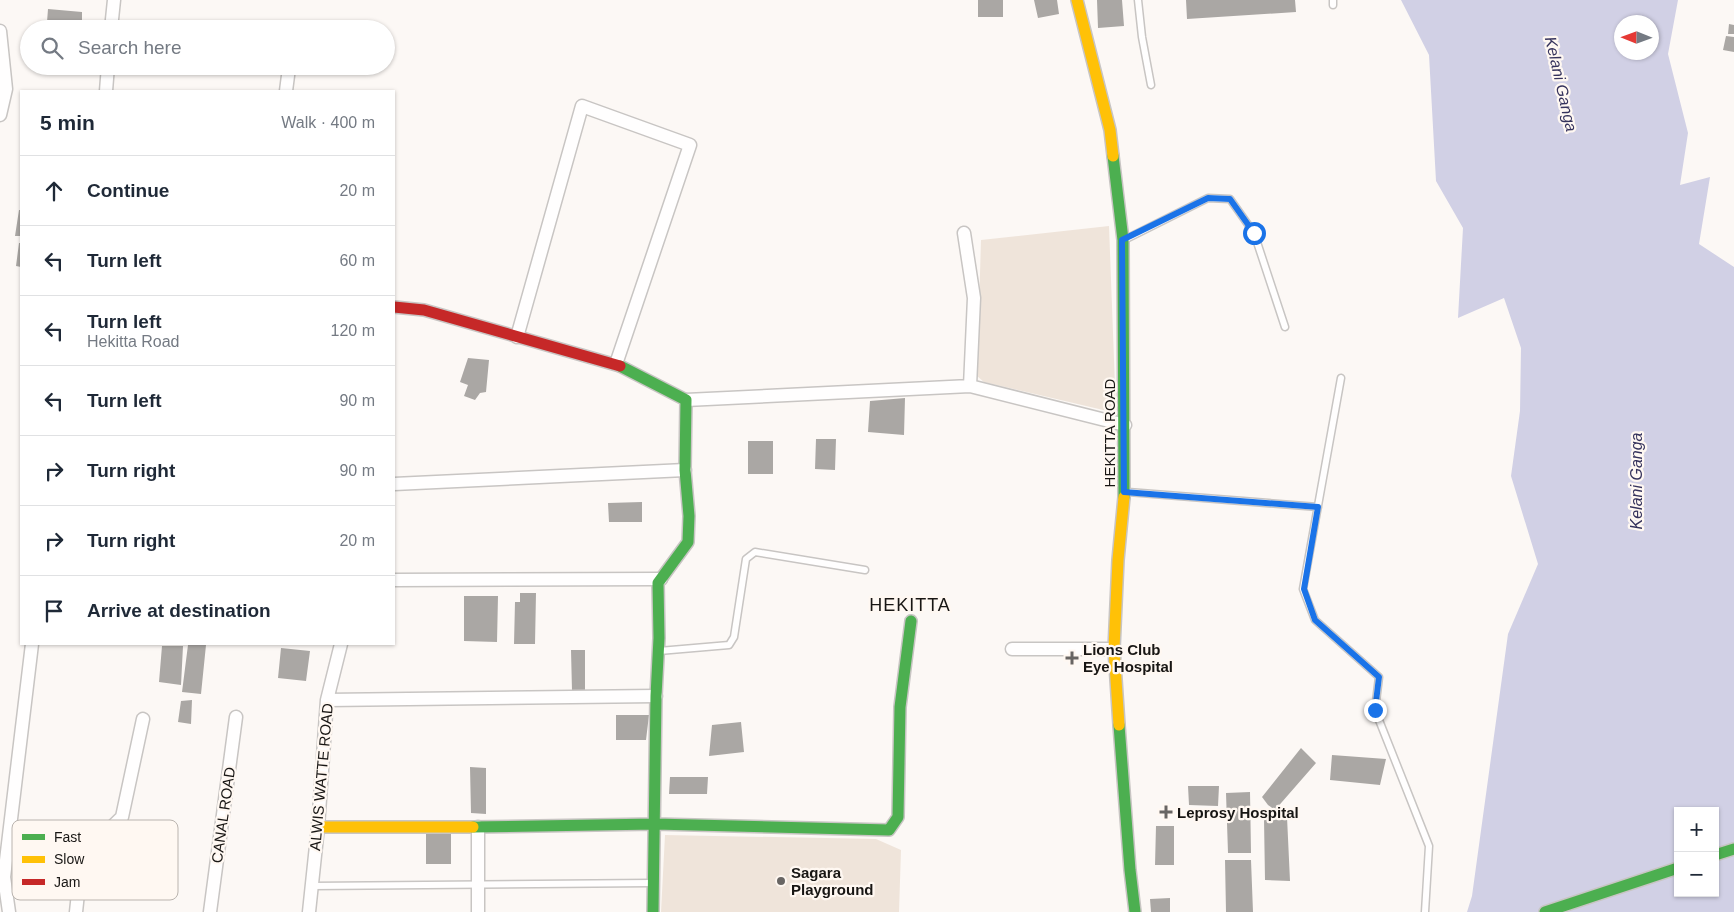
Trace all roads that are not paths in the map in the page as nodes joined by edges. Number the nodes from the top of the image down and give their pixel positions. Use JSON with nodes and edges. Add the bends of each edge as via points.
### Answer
{"nodes":[{"id":1,"x":114,"y":0,"type":"edge"},
{"id":2,"x":1077,"y":0,"type":"edge"},
{"id":3,"x":1138,"y":0,"type":"edge"},
{"id":4,"x":112,"y":20,"type":"edge"},
{"id":5,"x":0,"y":31,"type":"edge"},
{"id":6,"x":107,"y":75,"type":"edge"},
{"id":7,"x":288,"y":75,"type":"edge"},
{"id":8,"x":1151,"y":85,"type":"dead end"},
{"id":9,"x":106,"y":90,"type":"edge"},
{"id":10,"x":286,"y":90,"type":"edge"},
{"id":11,"x":0,"y":115,"type":"edge"},
{"id":12,"x":964,"y":233,"type":"dead end"},
{"id":13,"x":1122,"y":240,"type":"junction"},
{"id":14,"x":395,"y":307,"type":"edge"},
{"id":15,"x":1285,"y":327,"type":"dead end"},
{"id":16,"x":517,"y":336,"type":"junction"},
{"id":17,"x":616,"y":364,"type":"junction"},
{"id":18,"x":1341,"y":378,"type":"dead end"},
{"id":19,"x":970,"y":386,"type":"junction"},
{"id":20,"x":686,"y":400,"type":"junction"},
{"id":21,"x":1125,"y":425,"type":"junction"},
{"id":22,"x":685,"y":470,"type":"junction"},
{"id":23,"x":395,"y":484,"type":"edge"},
{"id":24,"x":1124,"y":492,"type":"junction"},
{"id":25,"x":1318,"y":507,"type":"junction"},
{"id":26,"x":865,"y":570,"type":"dead end"},
{"id":27,"x":661,"y":579,"type":"junction"},
{"id":28,"x":395,"y":580,"type":"edge"},
{"id":29,"x":911,"y":621,"type":"dead end"},
{"id":30,"x":32,"y":645,"type":"edge"},
{"id":31,"x":341,"y":645,"type":"edge"},
{"id":32,"x":1012,"y":649,"type":"dead end"},
{"id":33,"x":1114,"y":649,"type":"junction"},
{"id":34,"x":658,"y":652,"type":"junction"},
{"id":35,"x":656,"y":696,"type":"junction"},
{"id":36,"x":327,"y":700,"type":"junction"},
{"id":37,"x":236,"y":717,"type":"dead end"},
{"id":38,"x":143,"y":719,"type":"dead end"},
{"id":39,"x":119,"y":820,"type":"edge"},
{"id":40,"x":655,"y":824,"type":"junction"},
{"id":41,"x":318,"y":827,"type":"junction"},
{"id":42,"x":478,"y":827,"type":"junction"},
{"id":43,"x":1734,"y":849,"type":"edge"},
{"id":44,"x":1719,"y":854,"type":"edge"},
{"id":45,"x":1674,"y":869,"type":"edge"},
{"id":46,"x":1130,"y":870,"type":"junction"},
{"id":47,"x":654,"y":883,"type":"junction"},
{"id":48,"x":478,"y":884,"type":"junction"},
{"id":49,"x":312,"y":886,"type":"junction"},
{"id":50,"x":8,"y":912,"type":"edge"},
{"id":51,"x":210,"y":912,"type":"edge"},
{"id":52,"x":309,"y":912,"type":"edge"},
{"id":53,"x":478,"y":912,"type":"edge"},
{"id":54,"x":653,"y":912,"type":"edge"},
{"id":55,"x":1125,"y":912,"type":"edge"},
{"id":56,"x":1135,"y":912,"type":"edge"},
{"id":57,"x":1425,"y":912,"type":"edge"},
{"id":58,"x":1545,"y":912,"type":"edge"}],
"edges":[{"from":1,"to":4,"type":"street"},
{"from":2,"to":13,"type":"street","name":"HEKITTA ROAD","via":[[1110,130]]},
{"from":3,"to":8,"type":"lane"},
{"from":5,"to":11,"type":"street","via":[[6,89]]},
{"from":6,"to":9,"type":"street"},
{"from":7,"to":10,"type":"street"},
{"from":12,"to":19,"type":"street","via":[[974,298]]},
{"from":13,"to":15,"type":"lane","via":[[1208,198],[1230,199],[1254,233]]},
{"from":13,"to":21,"type":"street","name":"HEKITTA ROAD"},
{"from":14,"to":16,"type":"street","via":[[424,310]]},
{"from":16,"to":17,"type":"street"},
{"from":16,"to":17,"type":"street","via":[[582,106],[690,145]]},
{"from":17,"to":20,"type":"street"},
{"from":18,"to":25,"type":"lane"},
{"from":19,"to":20,"type":"street"},
{"from":19,"to":21,"type":"street"},
{"from":20,"to":22,"type":"street"},
{"from":21,"to":24,"type":"street","name":"HEKITTA ROAD"},
{"from":22,"to":23,"type":"street"},
{"from":22,"to":27,"type":"street","via":[[688,542]]},
{"from":24,"to":25,"type":"lane"},
{"from":24,"to":33,"type":"street","name":"HEKITTA ROAD"},
{"from":25,"to":57,"type":"lane","via":[[1304,589],[1315,620],[1379,677],[1375,710],[1428,846]]},
{"from":26,"to":34,"type":"lane","via":[[755,552],[746,559],[734,637],[729,645]]},
{"from":27,"to":28,"type":"street"},
{"from":27,"to":34,"type":"street","via":[[658,583]]},
{"from":29,"to":40,"type":"street","via":[[900,707],[898,817],[889,830]]},
{"from":30,"to":50,"type":"street","via":[[4,877]]},
{"from":31,"to":36,"type":"street","name":"ALWIS WATTE ROAD"},
{"from":32,"to":33,"type":"street"},
{"from":33,"to":46,"type":"street","name":"HEKITTA ROAD"},
{"from":34,"to":35,"type":"street"},
{"from":35,"to":36,"type":"street"},
{"from":35,"to":40,"type":"street"},
{"from":36,"to":41,"type":"street","name":"ALWIS WATTE ROAD"},
{"from":37,"to":51,"type":"street","name":"CANAL ROAD"},
{"from":38,"to":39,"type":"street"},
{"from":40,"to":42,"type":"street"},
{"from":40,"to":47,"type":"street"},
{"from":41,"to":42,"type":"street"},
{"from":41,"to":49,"type":"street","name":"ALWIS WATTE ROAD"},
{"from":42,"to":48,"type":"street"},
{"from":43,"to":44,"type":"street"},
{"from":45,"to":58,"type":"street"},
{"from":46,"to":55,"type":"street","name":"HEKITTA ROAD"},
{"from":46,"to":56,"type":"street","name":"HEKITTA ROAD"},
{"from":47,"to":48,"type":"lane"},
{"from":47,"to":54,"type":"street"},
{"from":48,"to":49,"type":"lane"},
{"from":48,"to":53,"type":"street"},
{"from":49,"to":52,"type":"street","name":"ALWIS WATTE ROAD"}]}
